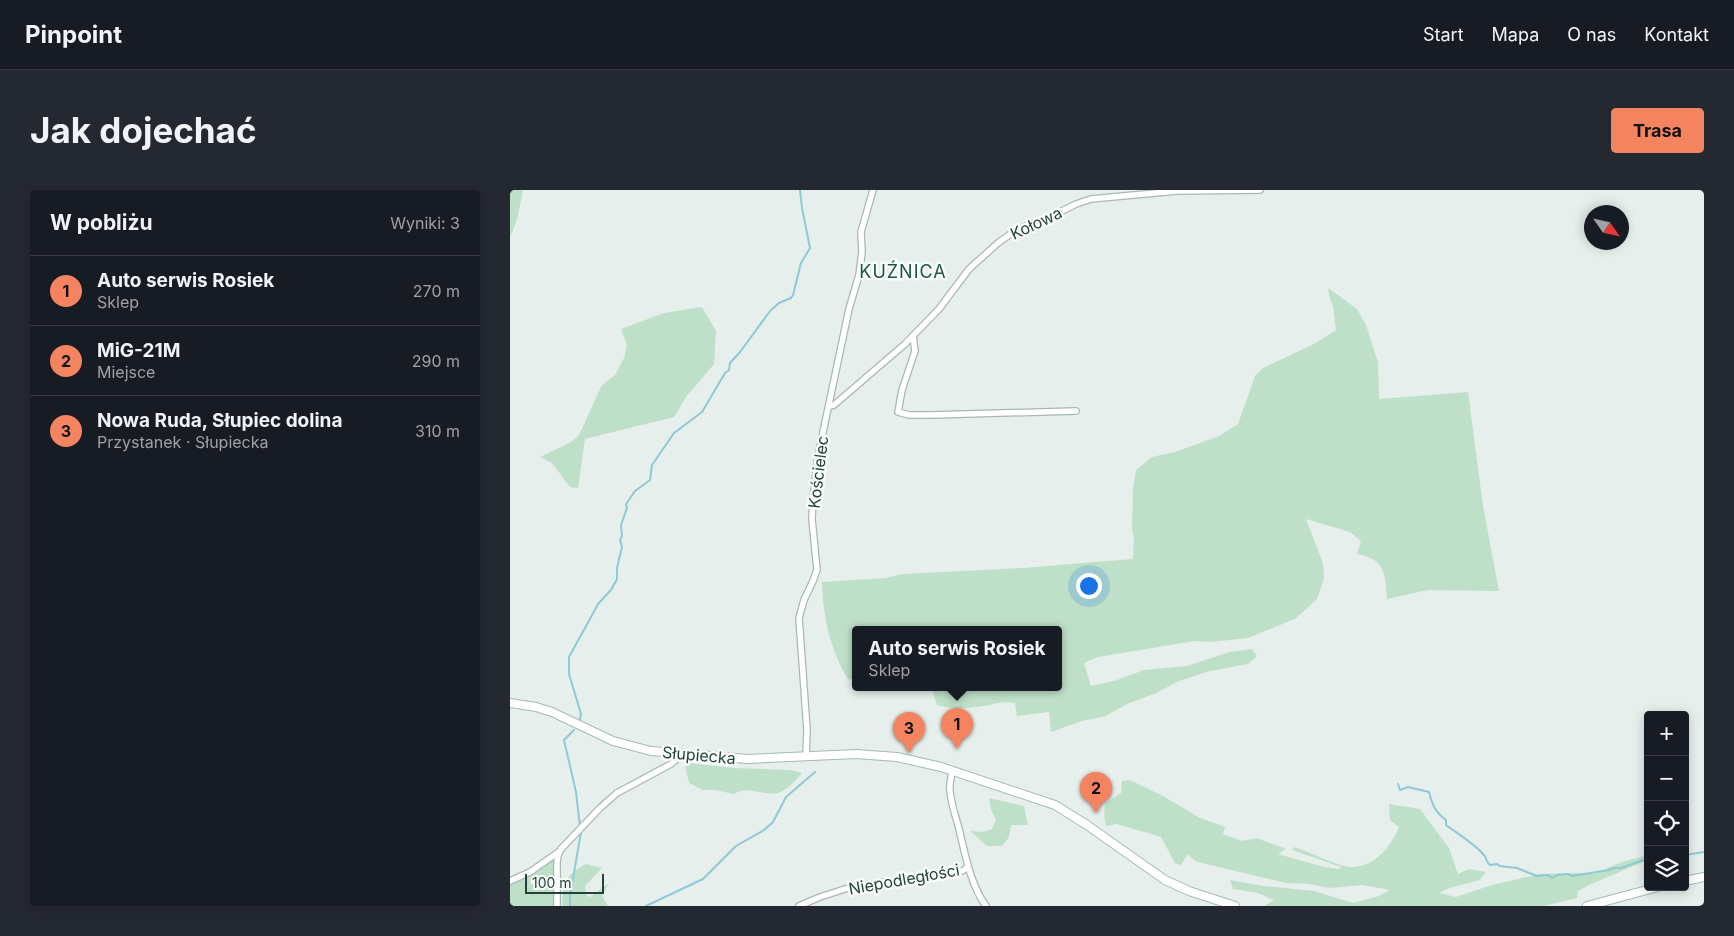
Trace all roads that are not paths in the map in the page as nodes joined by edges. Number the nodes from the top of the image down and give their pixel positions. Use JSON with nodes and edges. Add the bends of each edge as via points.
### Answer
{"nodes":[{"id":1,"x":872,"y":190,"type":"edge"},
{"id":2,"x":1260,"y":190,"type":"edge"},
{"id":3,"x":913,"y":336,"type":"junction"},
{"id":4,"x":830,"y":406,"type":"junction"},
{"id":5,"x":1076,"y":412,"type":"dead end"},
{"id":6,"x":510,"y":703,"type":"edge"},
{"id":7,"x":678,"y":753,"type":"junction"},
{"id":8,"x":806,"y":756,"type":"junction"},
{"id":9,"x":952,"y":772,"type":"junction"},
{"id":10,"x":561,"y":850,"type":"junction"},
{"id":11,"x":968,"y":867,"type":"junction"},
{"id":12,"x":1704,"y":877,"type":"edge"},
{"id":13,"x":1689,"y":880,"type":"edge"},
{"id":14,"x":510,"y":881,"type":"edge"},
{"id":15,"x":1644,"y":891,"type":"edge"},
{"id":16,"x":557,"y":906,"type":"edge"},
{"id":17,"x":799,"y":906,"type":"edge"},
{"id":18,"x":986,"y":906,"type":"edge"},
{"id":19,"x":1235,"y":906,"type":"edge"},
{"id":20,"x":1587,"y":906,"type":"edge"}],
"edges":[{"from":1,"to":4,"type":"street","name":"Kościelec","via":[[861,232],[859,276],[849,309]]},
{"from":2,"to":3,"type":"street","name":"Kołowa","via":[[1166,192],[1101,198],[1076,204],[1022,228],[998,243],[969,269],[939,309]]},
{"from":3,"to":4,"type":"street","name":"Kołowa","via":[[891,358]]},
{"from":3,"to":5,"type":"street","via":[[915,350],[898,412],[932,415]]},
{"from":4,"to":8,"type":"street","name":"Kościelec","via":[[818,456],[813,499],[817,570],[799,618]]},
{"from":6,"to":7,"type":"main road","name":"Słupiecka","via":[[552,712],[627,746]]},
{"from":7,"to":8,"type":"main road","name":"Słupiecka","via":[[748,759]]},
{"from":7,"to":10,"type":"street","via":[[671,764],[608,800]]},
{"from":8,"to":9,"type":"main road","name":"Słupiecka","via":[[856,754],[897,757]]},
{"from":9,"to":11,"type":"street","via":[[950,792]]},
{"from":9,"to":19,"type":"main road","name":"Słupiecka","via":[[1055,805],[1088,824],[1164,880]]},
{"from":10,"to":14,"type":"street"},
{"from":10,"to":16,"type":"street","via":[[557,862]]},
{"from":11,"to":17,"type":"street","name":"Niepodległości","via":[[962,871],[851,887]]},
{"from":11,"to":18,"type":"street","name":"Niepodległości"},
{"from":12,"to":13,"type":"main road"},
{"from":15,"to":20,"type":"main road"}]}
